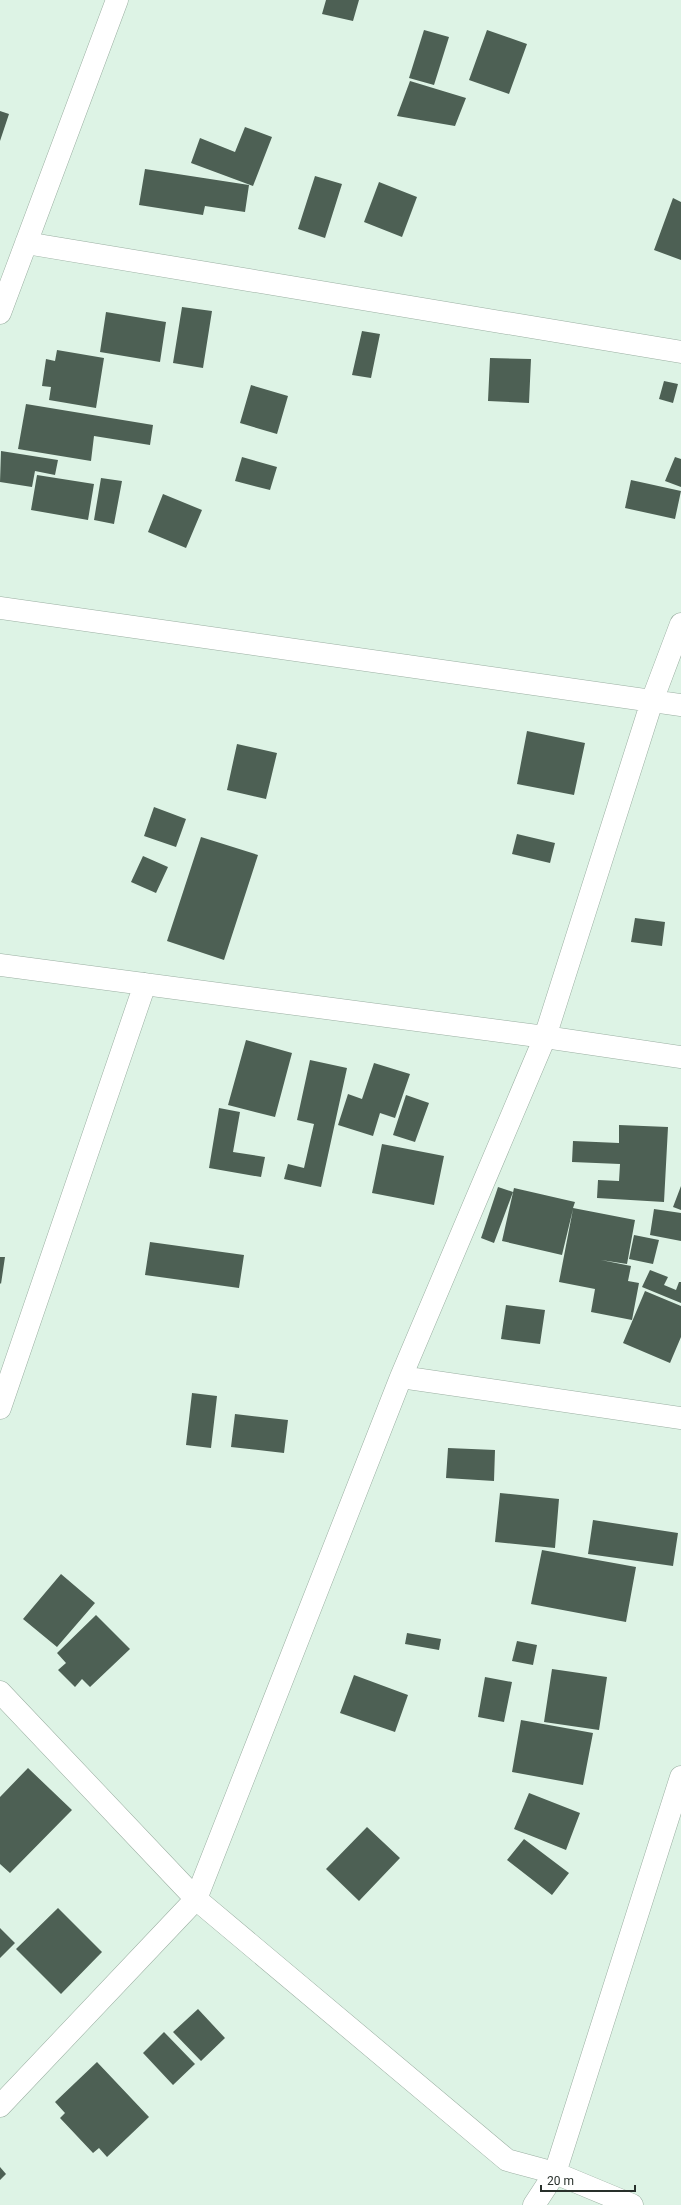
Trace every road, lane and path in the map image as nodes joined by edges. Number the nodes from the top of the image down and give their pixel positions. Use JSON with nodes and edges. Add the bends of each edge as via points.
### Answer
{"nodes":[{"id":1,"x":117,"y":0,"type":"edge"},
{"id":2,"x":26,"y":243,"type":"junction"},
{"id":3,"x":0,"y":313,"type":"edge"},
{"id":4,"x":681,"y":352,"type":"edge"},
{"id":5,"x":0,"y":608,"type":"edge"},
{"id":6,"x":681,"y":624,"type":"edge"},
{"id":7,"x":652,"y":701,"type":"junction"},
{"id":8,"x":681,"y":705,"type":"edge"},
{"id":9,"x":0,"y":965,"type":"edge"},
{"id":10,"x":145,"y":984,"type":"junction"},
{"id":11,"x":545,"y":1037,"type":"junction"},
{"id":12,"x":681,"y":1057,"type":"edge"},
{"id":13,"x":401,"y":1377,"type":"junction"},
{"id":14,"x":0,"y":1408,"type":"edge"},
{"id":15,"x":681,"y":1418,"type":"edge"},
{"id":16,"x":0,"y":1692,"type":"edge"},
{"id":17,"x":681,"y":1777,"type":"edge"},
{"id":18,"x":196,"y":1899,"type":"junction"},
{"id":19,"x":0,"y":2106,"type":"edge"},
{"id":20,"x":554,"y":2173,"type":"junction"},
{"id":21,"x":534,"y":2205,"type":"edge"},
{"id":22,"x":632,"y":2205,"type":"edge"}],
"edges":[{"from":1,"to":2,"type":"street"},
{"from":2,"to":3,"type":"street"},
{"from":2,"to":4,"type":"street"},
{"from":5,"to":7,"type":"street"},
{"from":6,"to":7,"type":"street"},
{"from":7,"to":8,"type":"street"},
{"from":7,"to":11,"type":"street"},
{"from":9,"to":10,"type":"street"},
{"from":10,"to":11,"type":"street"},
{"from":10,"to":14,"type":"street"},
{"from":11,"to":12,"type":"street"},
{"from":11,"to":13,"type":"street"},
{"from":13,"to":15,"type":"street"},
{"from":13,"to":18,"type":"street"},
{"from":16,"to":18,"type":"street"},
{"from":17,"to":20,"type":"street"},
{"from":18,"to":19,"type":"street"},
{"from":18,"to":20,"type":"street","via":[[507,2160]]},
{"from":20,"to":21,"type":"street"},
{"from":20,"to":22,"type":"street"}]}
